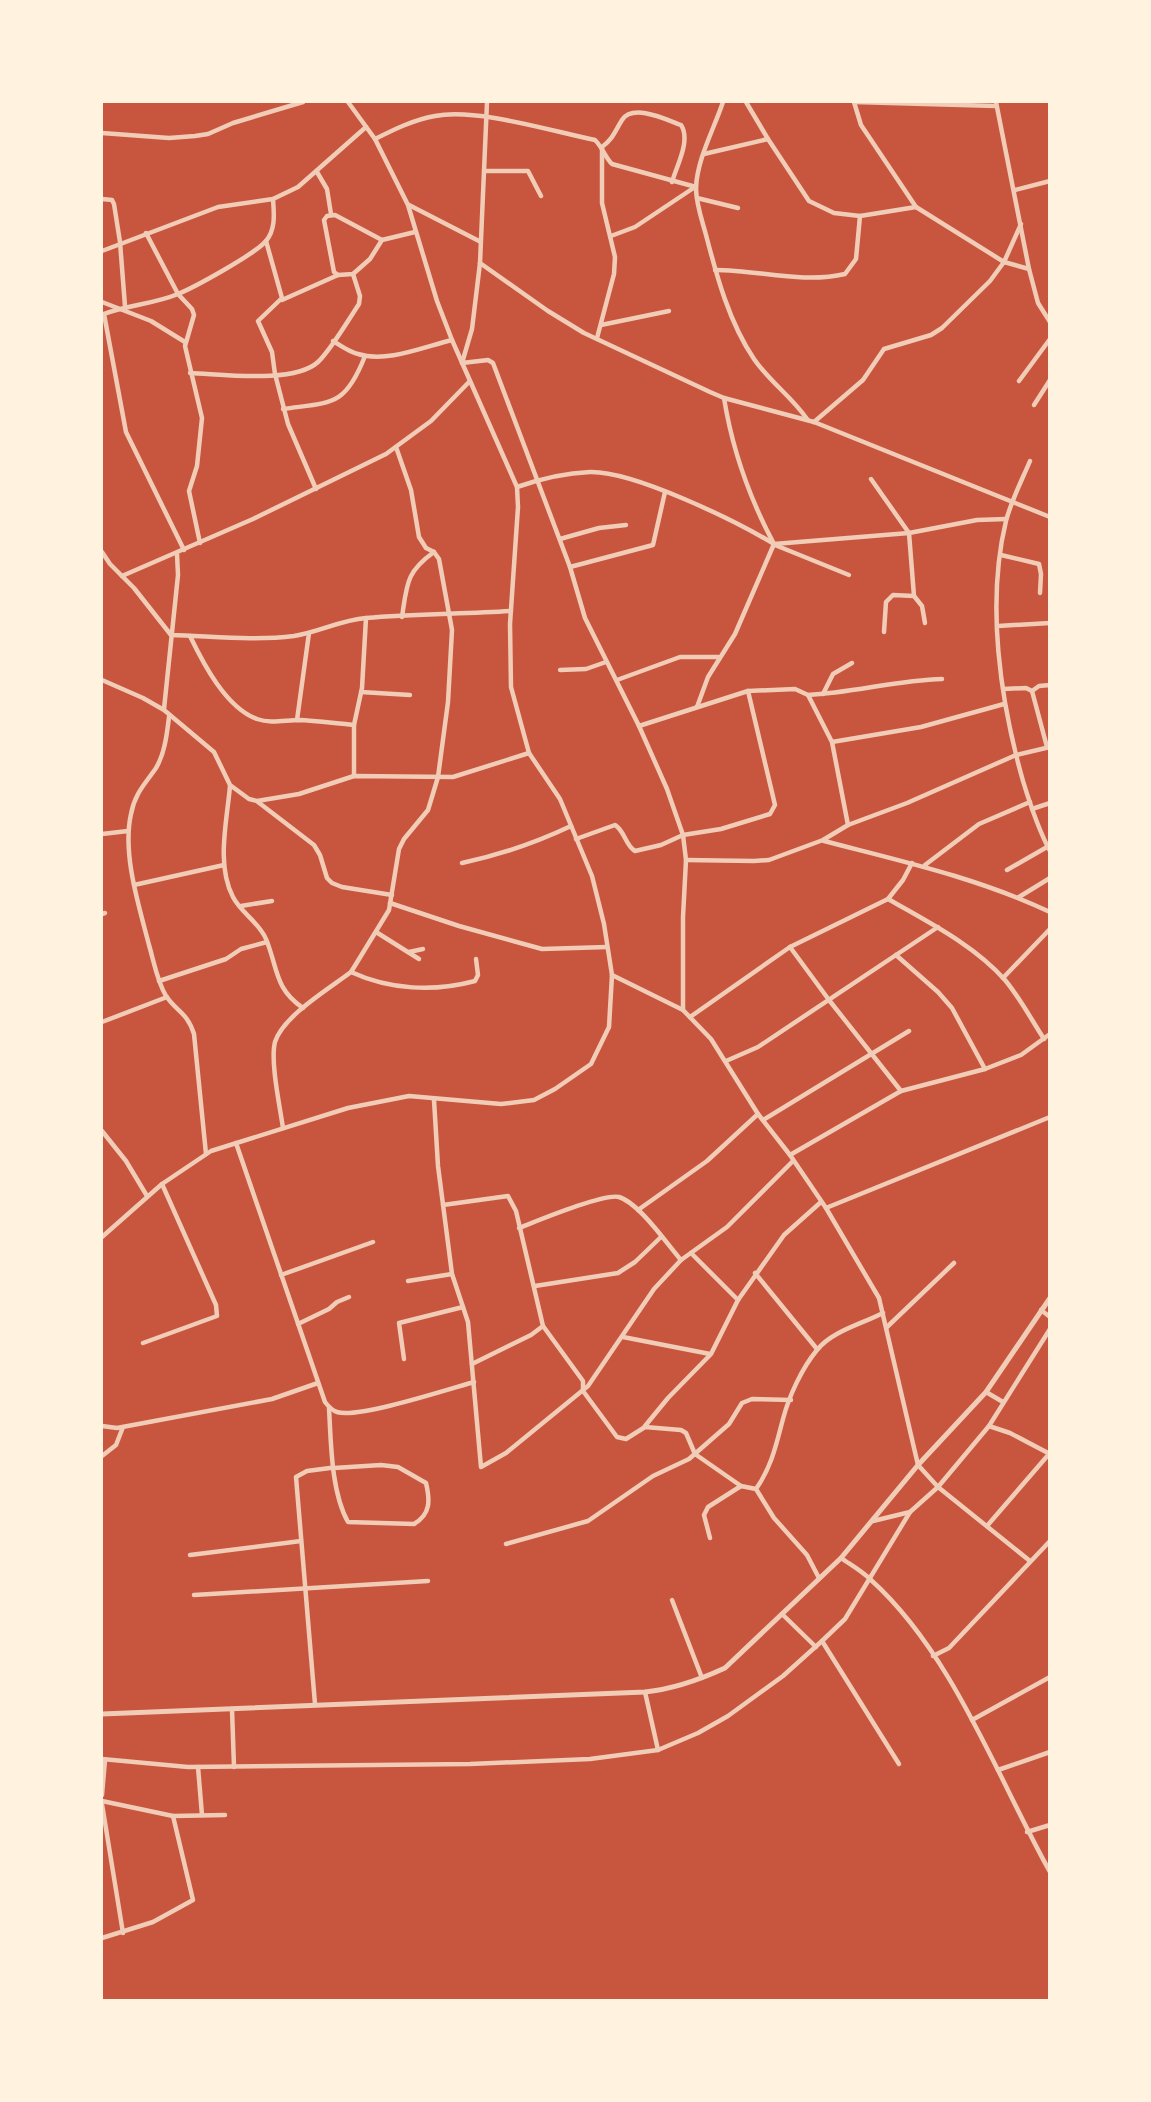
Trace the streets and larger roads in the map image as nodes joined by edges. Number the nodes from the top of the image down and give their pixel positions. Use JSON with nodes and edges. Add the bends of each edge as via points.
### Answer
{"nodes":[{"id":1,"x":303,"y":102,"type":"edge"},
{"id":2,"x":348,"y":102,"type":"edge"},
{"id":3,"x":487,"y":102,"type":"edge"},
{"id":4,"x":723,"y":102,"type":"edge"},
{"id":5,"x":746,"y":102,"type":"edge"},
{"id":6,"x":854,"y":102,"type":"edge"},
{"id":7,"x":869,"y":102,"type":"edge"},
{"id":8,"x":996,"y":104,"type":"edge"},
{"id":9,"x":487,"y":117,"type":"junction"},
{"id":10,"x":366,"y":127,"type":"junction"},
{"id":11,"x":102,"y":133,"type":"edge"},
{"id":12,"x":375,"y":139,"type":"junction"},
{"id":13,"x":768,"y":139,"type":"junction"},
{"id":14,"x":602,"y":147,"type":"junction"},
{"id":15,"x":704,"y":154,"type":"junction"},
{"id":16,"x":484,"y":171,"type":"junction"},
{"id":17,"x":317,"y":172,"type":"junction"},
{"id":18,"x":1049,"y":181,"type":"edge"},
{"id":19,"x":672,"y":182,"type":"junction"},
{"id":20,"x":696,"y":187,"type":"junction"},
{"id":21,"x":1014,"y":190,"type":"junction"},
{"id":22,"x":541,"y":196,"type":"dead end"},
{"id":23,"x":697,"y":198,"type":"junction"},
{"id":24,"x":102,"y":199,"type":"edge"},
{"id":25,"x":273,"y":199,"type":"junction"},
{"id":26,"x":408,"y":205,"type":"junction"},
{"id":27,"x":916,"y":207,"type":"junction"},
{"id":28,"x":738,"y":208,"type":"dead end"},
{"id":29,"x":331,"y":215,"type":"junction"},
{"id":30,"x":860,"y":216,"type":"junction"},
{"id":31,"x":1021,"y":224,"type":"junction"},
{"id":32,"x":415,"y":232,"type":"junction"},
{"id":33,"x":146,"y":233,"type":"junction"},
{"id":34,"x":611,"y":236,"type":"junction"},
{"id":35,"x":382,"y":240,"type":"junction"},
{"id":36,"x":266,"y":241,"type":"junction"},
{"id":37,"x":120,"y":242,"type":"junction"},
{"id":38,"x":479,"y":242,"type":"junction"},
{"id":39,"x":102,"y":251,"type":"edge"},
{"id":40,"x":1004,"y":261,"type":"junction"},
{"id":41,"x":480,"y":263,"type":"junction"},
{"id":42,"x":1029,"y":269,"type":"junction"},
{"id":43,"x":715,"y":270,"type":"junction"},
{"id":44,"x":353,"y":274,"type":"junction"},
{"id":45,"x":338,"y":275,"type":"junction"},
{"id":46,"x":178,"y":294,"type":"junction"},
{"id":47,"x":281,"y":300,"type":"junction"},
{"id":48,"x":102,"y":302,"type":"edge"},
{"id":49,"x":125,"y":306,"type":"junction"},
{"id":50,"x":118,"y":309,"type":"junction"},
{"id":51,"x":668,"y":311,"type":"dead end"},
{"id":52,"x":103,"y":314,"type":"edge"},
{"id":53,"x":1049,"y":321,"type":"edge"},
{"id":54,"x":601,"y":325,"type":"junction"},
{"id":55,"x":597,"y":338,"type":"junction"},
{"id":56,"x":1049,"y":339,"type":"edge"},
{"id":57,"x":452,"y":340,"type":"junction"},
{"id":58,"x":333,"y":341,"type":"junction"},
{"id":59,"x":185,"y":342,"type":"junction"},
{"id":60,"x":365,"y":356,"type":"junction"},
{"id":61,"x":462,"y":363,"type":"junction"},
{"id":62,"x":190,"y":373,"type":"junction"},
{"id":63,"x":275,"y":374,"type":"junction"},
{"id":64,"x":1049,"y":380,"type":"edge"},
{"id":65,"x":1020,"y":381,"type":"dead end"},
{"id":66,"x":469,"y":382,"type":"junction"},
{"id":67,"x":724,"y":398,"type":"junction"},
{"id":68,"x":1034,"y":405,"type":"dead end"},
{"id":69,"x":283,"y":409,"type":"junction"},
{"id":70,"x":807,"y":419,"type":"junction"},
{"id":71,"x":814,"y":422,"type":"junction"},
{"id":72,"x":396,"y":447,"type":"junction"},
{"id":73,"x":1030,"y":461,"type":"dead end"},
{"id":74,"x":871,"y":479,"type":"dead end"},
{"id":75,"x":537,"y":480,"type":"junction"},
{"id":76,"x":517,"y":487,"type":"junction"},
{"id":77,"x":316,"y":489,"type":"junction"},
{"id":78,"x":665,"y":492,"type":"junction"},
{"id":79,"x":1014,"y":502,"type":"junction"},
{"id":80,"x":1049,"y":517,"type":"edge"},
{"id":81,"x":1006,"y":519,"type":"junction"},
{"id":82,"x":626,"y":525,"type":"dead end"},
{"id":83,"x":909,"y":533,"type":"junction"},
{"id":84,"x":560,"y":539,"type":"junction"},
{"id":85,"x":200,"y":543,"type":"junction"},
{"id":86,"x":774,"y":544,"type":"junction"},
{"id":87,"x":184,"y":551,"type":"junction"},
{"id":88,"x":102,"y":552,"type":"edge"},
{"id":89,"x":434,"y":552,"type":"junction"},
{"id":90,"x":177,"y":554,"type":"junction"},
{"id":91,"x":1001,"y":555,"type":"junction"},
{"id":92,"x":570,"y":567,"type":"junction"},
{"id":93,"x":849,"y":575,"type":"dead end"},
{"id":94,"x":122,"y":576,"type":"junction"},
{"id":95,"x":1040,"y":593,"type":"dead end"},
{"id":96,"x":914,"y":596,"type":"junction"},
{"id":97,"x":510,"y":611,"type":"junction"},
{"id":98,"x":450,"y":615,"type":"junction"},
{"id":99,"x":402,"y":617,"type":"junction"},
{"id":100,"x":366,"y":618,"type":"junction"},
{"id":101,"x":925,"y":623,"type":"dead end"},
{"id":102,"x":1049,"y":623,"type":"edge"},
{"id":103,"x":998,"y":626,"type":"junction"},
{"id":104,"x":884,"y":632,"type":"dead end"},
{"id":105,"x":309,"y":633,"type":"junction"},
{"id":106,"x":171,"y":635,"type":"junction"},
{"id":107,"x":190,"y":636,"type":"junction"},
{"id":108,"x":719,"y":656,"type":"junction"},
{"id":109,"x":606,"y":662,"type":"junction"},
{"id":110,"x":852,"y":663,"type":"dead end"},
{"id":111,"x":559,"y":670,"type":"dead end"},
{"id":112,"x":942,"y":679,"type":"dead end"},
{"id":113,"x":102,"y":680,"type":"edge"},
{"id":114,"x":617,"y":680,"type":"junction"},
{"id":115,"x":1049,"y":685,"type":"edge"},
{"id":116,"x":1003,"y":689,"type":"junction"},
{"id":117,"x":748,"y":691,"type":"junction"},
{"id":118,"x":1032,"y":691,"type":"junction"},
{"id":119,"x":362,"y":692,"type":"junction"},
{"id":120,"x":823,"y":694,"type":"junction"},
{"id":121,"x":411,"y":695,"type":"dead end"},
{"id":122,"x":808,"y":695,"type":"junction"},
{"id":123,"x":1004,"y":704,"type":"junction"},
{"id":124,"x":697,"y":707,"type":"junction"},
{"id":125,"x":164,"y":710,"type":"junction"},
{"id":126,"x":169,"y":716,"type":"junction"},
{"id":127,"x":297,"y":720,"type":"junction"},
{"id":128,"x":354,"y":725,"type":"junction"},
{"id":129,"x":639,"y":726,"type":"junction"},
{"id":130,"x":832,"y":742,"type":"junction"},
{"id":131,"x":1048,"y":747,"type":"edge"},
{"id":132,"x":528,"y":753,"type":"junction"},
{"id":133,"x":1016,"y":755,"type":"junction"},
{"id":134,"x":354,"y":776,"type":"junction"},
{"id":135,"x":438,"y":777,"type":"junction"},
{"id":136,"x":230,"y":785,"type":"junction"},
{"id":137,"x":257,"y":801,"type":"junction"},
{"id":138,"x":1030,"y":802,"type":"junction"},
{"id":139,"x":1049,"y":803,"type":"edge"},
{"id":140,"x":1032,"y":809,"type":"junction"},
{"id":141,"x":571,"y":825,"type":"junction"},
{"id":142,"x":848,"y":825,"type":"junction"},
{"id":143,"x":128,"y":831,"type":"junction"},
{"id":144,"x":102,"y":834,"type":"edge"},
{"id":145,"x":683,"y":835,"type":"junction"},
{"id":146,"x":576,"y":839,"type":"junction"},
{"id":147,"x":824,"y":840,"type":"junction"},
{"id":148,"x":1048,"y":849,"type":"edge"},
{"id":149,"x":686,"y":860,"type":"junction"},
{"id":150,"x":462,"y":863,"type":"dead end"},
{"id":151,"x":912,"y":863,"type":"junction"},
{"id":152,"x":224,"y":865,"type":"junction"},
{"id":153,"x":925,"y":866,"type":"junction"},
{"id":154,"x":1007,"y":870,"type":"dead end"},
{"id":155,"x":1049,"y":878,"type":"edge"},
{"id":156,"x":134,"y":885,"type":"junction"},
{"id":157,"x":392,"y":895,"type":"junction"},
{"id":158,"x":1018,"y":897,"type":"junction"},
{"id":159,"x":888,"y":899,"type":"junction"},
{"id":160,"x":272,"y":901,"type":"dead end"},
{"id":161,"x":390,"y":903,"type":"junction"},
{"id":162,"x":240,"y":906,"type":"junction"},
{"id":163,"x":1049,"y":912,"type":"edge"},
{"id":164,"x":938,"y":927,"type":"junction"},
{"id":165,"x":1049,"y":929,"type":"edge"},
{"id":166,"x":376,"y":932,"type":"junction"},
{"id":167,"x":267,"y":942,"type":"junction"},
{"id":168,"x":607,"y":947,"type":"junction"},
{"id":169,"x":790,"y":947,"type":"junction"},
{"id":170,"x":423,"y":949,"type":"dead end"},
{"id":171,"x":408,"y":952,"type":"junction"},
{"id":172,"x":896,"y":955,"type":"junction"},
{"id":173,"x":419,"y":959,"type":"dead end"},
{"id":174,"x":475,"y":959,"type":"dead end"},
{"id":175,"x":351,"y":972,"type":"junction"},
{"id":176,"x":612,"y":975,"type":"junction"},
{"id":177,"x":1003,"y":978,"type":"junction"},
{"id":178,"x":159,"y":981,"type":"junction"},
{"id":179,"x":167,"y":997,"type":"junction"},
{"id":180,"x":829,"y":1000,"type":"junction"},
{"id":181,"x":303,"y":1008,"type":"junction"},
{"id":182,"x":682,"y":1010,"type":"junction"},
{"id":183,"x":690,"y":1017,"type":"junction"},
{"id":184,"x":102,"y":1023,"type":"edge"},
{"id":185,"x":909,"y":1031,"type":"dead end"},
{"id":186,"x":1049,"y":1034,"type":"edge"},
{"id":187,"x":1044,"y":1039,"type":"junction"},
{"id":188,"x":872,"y":1055,"type":"junction"},
{"id":189,"x":726,"y":1061,"type":"junction"},
{"id":190,"x":985,"y":1069,"type":"junction"},
{"id":191,"x":901,"y":1091,"type":"junction"},
{"id":192,"x":435,"y":1100,"type":"junction"},
{"id":193,"x":758,"y":1114,"type":"junction"},
{"id":194,"x":1049,"y":1116,"type":"edge"},
{"id":195,"x":763,"y":1120,"type":"junction"},
{"id":196,"x":283,"y":1128,"type":"junction"},
{"id":197,"x":102,"y":1131,"type":"edge"},
{"id":198,"x":236,"y":1143,"type":"junction"},
{"id":199,"x":206,"y":1154,"type":"junction"},
{"id":200,"x":792,"y":1158,"type":"junction"},
{"id":201,"x":162,"y":1184,"type":"junction"},
{"id":202,"x":147,"y":1196,"type":"junction"},
{"id":203,"x":821,"y":1202,"type":"junction"},
{"id":204,"x":443,"y":1205,"type":"junction"},
{"id":205,"x":825,"y":1208,"type":"junction"},
{"id":206,"x":638,"y":1210,"type":"junction"},
{"id":207,"x":519,"y":1228,"type":"junction"},
{"id":208,"x":102,"y":1237,"type":"edge"},
{"id":209,"x":661,"y":1237,"type":"junction"},
{"id":210,"x":373,"y":1242,"type":"dead end"},
{"id":211,"x":691,"y":1253,"type":"junction"},
{"id":212,"x":681,"y":1260,"type":"junction"},
{"id":213,"x":954,"y":1263,"type":"dead end"},
{"id":214,"x":755,"y":1273,"type":"junction"},
{"id":215,"x":452,"y":1274,"type":"junction"},
{"id":216,"x":281,"y":1275,"type":"junction"},
{"id":217,"x":408,"y":1281,"type":"dead end"},
{"id":218,"x":535,"y":1286,"type":"junction"},
{"id":219,"x":349,"y":1297,"type":"dead end"},
{"id":220,"x":1049,"y":1298,"type":"edge"},
{"id":221,"x":738,"y":1300,"type":"junction"},
{"id":222,"x":463,"y":1307,"type":"junction"},
{"id":223,"x":1041,"y":1310,"type":"junction"},
{"id":224,"x":883,"y":1313,"type":"junction"},
{"id":225,"x":1049,"y":1317,"type":"edge"},
{"id":226,"x":298,"y":1324,"type":"junction"},
{"id":227,"x":543,"y":1326,"type":"junction"},
{"id":228,"x":887,"y":1328,"type":"junction"},
{"id":229,"x":1049,"y":1329,"type":"edge"},
{"id":230,"x":623,"y":1337,"type":"junction"},
{"id":231,"x":143,"y":1343,"type":"dead end"},
{"id":232,"x":817,"y":1349,"type":"junction"},
{"id":233,"x":711,"y":1354,"type":"junction"},
{"id":234,"x":404,"y":1359,"type":"dead end"},
{"id":235,"x":472,"y":1364,"type":"junction"},
{"id":236,"x":474,"y":1382,"type":"junction"},
{"id":237,"x":318,"y":1383,"type":"junction"},
{"id":238,"x":583,"y":1391,"type":"junction"},
{"id":239,"x":986,"y":1392,"type":"junction"},
{"id":240,"x":791,"y":1400,"type":"junction"},
{"id":241,"x":1003,"y":1402,"type":"junction"},
{"id":242,"x":329,"y":1408,"type":"junction"},
{"id":243,"x":102,"y":1426,"type":"edge"},
{"id":244,"x":989,"y":1426,"type":"junction"},
{"id":245,"x":123,"y":1427,"type":"junction"},
{"id":246,"x":645,"y":1427,"type":"junction"},
{"id":247,"x":695,"y":1454,"type":"junction"},
{"id":248,"x":1049,"y":1454,"type":"edge"},
{"id":249,"x":102,"y":1455,"type":"edge"},
{"id":250,"x":918,"y":1465,"type":"junction"},
{"id":251,"x":334,"y":1468,"type":"junction"},
{"id":252,"x":741,"y":1486,"type":"junction"},
{"id":253,"x":938,"y":1487,"type":"junction"},
{"id":254,"x":756,"y":1489,"type":"junction"},
{"id":255,"x":910,"y":1512,"type":"junction"},
{"id":256,"x":873,"y":1521,"type":"junction"},
{"id":257,"x":987,"y":1526,"type":"junction"},
{"id":258,"x":710,"y":1538,"type":"dead end"},
{"id":259,"x":301,"y":1541,"type":"junction"},
{"id":260,"x":1049,"y":1541,"type":"edge"},
{"id":261,"x":506,"y":1544,"type":"dead end"},
{"id":262,"x":190,"y":1555,"type":"dead end"},
{"id":263,"x":841,"y":1558,"type":"junction"},
{"id":264,"x":1030,"y":1561,"type":"junction"},
{"id":265,"x":819,"y":1578,"type":"junction"},
{"id":266,"x":870,"y":1578,"type":"junction"},
{"id":267,"x":428,"y":1581,"type":"dead end"},
{"id":268,"x":306,"y":1589,"type":"junction"},
{"id":269,"x":194,"y":1595,"type":"dead end"},
{"id":270,"x":672,"y":1600,"type":"dead end"},
{"id":271,"x":782,"y":1614,"type":"junction"},
{"id":272,"x":822,"y":1641,"type":"junction"},
{"id":273,"x":816,"y":1647,"type":"junction"},
{"id":274,"x":933,"y":1656,"type":"junction"},
{"id":275,"x":1049,"y":1676,"type":"edge"},
{"id":276,"x":702,"y":1678,"type":"junction"},
{"id":277,"x":645,"y":1692,"type":"junction"},
{"id":278,"x":315,"y":1704,"type":"junction"},
{"id":279,"x":232,"y":1708,"type":"junction"},
{"id":280,"x":102,"y":1714,"type":"edge"},
{"id":281,"x":972,"y":1720,"type":"junction"},
{"id":282,"x":658,"y":1750,"type":"junction"},
{"id":283,"x":1049,"y":1752,"type":"edge"},
{"id":284,"x":103,"y":1759,"type":"edge"},
{"id":285,"x":899,"y":1764,"type":"dead end"},
{"id":286,"x":198,"y":1767,"type":"junction"},
{"id":287,"x":234,"y":1767,"type":"junction"},
{"id":288,"x":998,"y":1770,"type":"junction"},
{"id":289,"x":102,"y":1796,"type":"edge"},
{"id":290,"x":102,"y":1803,"type":"edge"},
{"id":291,"x":202,"y":1815,"type":"junction"},
{"id":292,"x":225,"y":1815,"type":"dead end"},
{"id":293,"x":173,"y":1816,"type":"junction"},
{"id":294,"x":1049,"y":1825,"type":"edge"},
{"id":295,"x":1027,"y":1832,"type":"junction"},
{"id":296,"x":1049,"y":1872,"type":"edge"},
{"id":297,"x":123,"y":1933,"type":"junction"},
{"id":298,"x":102,"y":1938,"type":"edge"}],
"edges":[{"from":1,"to":11,"type":"street","via":[[208,134],[169,138]]},
{"from":2,"to":10,"type":"street"},
{"from":3,"to":9,"type":"street"},
{"from":4,"to":15,"type":"street"},
{"from":5,"to":13,"type":"street"},
{"from":6,"to":7,"type":"street"},
{"from":6,"to":27,"type":"street","via":[[861,125]]},
{"from":7,"to":8,"type":"street"},
{"from":8,"to":21,"type":"street"},
{"from":9,"to":12,"type":"street","via":[[439,115],[410,122]]},
{"from":9,"to":14,"type":"street","via":[[595,140]]},
{"from":9,"to":16,"type":"street"},
{"from":10,"to":12,"type":"street"},
{"from":10,"to":17,"type":"street"},
{"from":12,"to":26,"type":"street"},
{"from":13,"to":15,"type":"street"},
{"from":13,"to":30,"type":"street","via":[[809,201],[834,213]]},
{"from":14,"to":19,"type":"street","via":[[612,164]]},
{"from":14,"to":19,"type":"street","via":[[628,114],[638,112],[681,124],[685,140]]},
{"from":14,"to":34,"type":"street","via":[[602,202]]},
{"from":15,"to":20,"type":"street"},
{"from":16,"to":22,"type":"street","via":[[528,171]]},
{"from":16,"to":38,"type":"street"},
{"from":17,"to":25,"type":"street"},
{"from":17,"to":29,"type":"street","via":[[327,189]]},
{"from":18,"to":21,"type":"street"},
{"from":19,"to":20,"type":"street"},
{"from":20,"to":23,"type":"street"},
{"from":20,"to":34,"type":"street","via":[[635,227]]},
{"from":21,"to":31,"type":"street"},
{"from":23,"to":28,"type":"street"},
{"from":23,"to":43,"type":"street"},
{"from":24,"to":37,"type":"street","via":[[114,204]]},
{"from":25,"to":33,"type":"street","via":[[218,207]]},
{"from":25,"to":36,"type":"street","via":[[275,217]]},
{"from":26,"to":32,"type":"street"},
{"from":26,"to":38,"type":"street"},
{"from":27,"to":30,"type":"street"},
{"from":27,"to":40,"type":"street"},
{"from":29,"to":35,"type":"street"},
{"from":29,"to":45,"type":"street","via":[[324,220]]},
{"from":30,"to":43,"type":"street","via":[[856,259],[845,274],[809,279]]},
{"from":31,"to":40,"type":"street"},
{"from":31,"to":42,"type":"street"},
{"from":32,"to":35,"type":"street"},
{"from":32,"to":57,"type":"street"},
{"from":33,"to":37,"type":"street"},
{"from":33,"to":46,"type":"street"},
{"from":34,"to":54,"type":"street","via":[[614,274]]},
{"from":35,"to":44,"type":"street"},
{"from":36,"to":46,"type":"street"},
{"from":36,"to":47,"type":"street"},
{"from":37,"to":39,"type":"street"},
{"from":37,"to":49,"type":"street"},
{"from":38,"to":41,"type":"street"},
{"from":40,"to":42,"type":"street"},
{"from":40,"to":71,"type":"street","via":[[990,281],[937,332],[884,349],[863,380]]},
{"from":41,"to":55,"type":"street","via":[[548,311]]},
{"from":41,"to":61,"type":"street","via":[[472,329]]},
{"from":42,"to":53,"type":"street","via":[[1038,303]]},
{"from":43,"to":70,"type":"street","via":[[726,305],[755,359]]},
{"from":44,"to":45,"type":"street"},
{"from":44,"to":58,"type":"street","via":[[359,304]]},
{"from":45,"to":47,"type":"street"},
{"from":46,"to":49,"type":"street"},
{"from":46,"to":59,"type":"street","via":[[194,315]]},
{"from":47,"to":63,"type":"street","via":[[258,321],[272,352]]},
{"from":48,"to":50,"type":"street"},
{"from":49,"to":50,"type":"street"},
{"from":50,"to":52,"type":"street"},
{"from":50,"to":59,"type":"street","via":[[157,324]]},
{"from":51,"to":54,"type":"street"},
{"from":52,"to":87,"type":"street","via":[[126,432]]},
{"from":54,"to":55,"type":"street"},
{"from":55,"to":67,"type":"street"},
{"from":56,"to":65,"type":"street"},
{"from":57,"to":60,"type":"street","via":[[403,353]]},
{"from":57,"to":61,"type":"street"},
{"from":58,"to":60,"type":"street"},
{"from":58,"to":63,"type":"street","via":[[308,369]]},
{"from":59,"to":62,"type":"street"},
{"from":60,"to":69,"type":"street","via":[[350,389],[338,398]]},
{"from":61,"to":66,"type":"street"},
{"from":61,"to":75,"type":"street","via":[[493,363]]},
{"from":62,"to":63,"type":"street"},
{"from":62,"to":85,"type":"street","via":[[202,418],[189,491]]},
{"from":63,"to":69,"type":"street"},
{"from":64,"to":68,"type":"street"},
{"from":66,"to":72,"type":"street","via":[[431,421]]},
{"from":66,"to":76,"type":"street"},
{"from":67,"to":70,"type":"street"},
{"from":67,"to":86,"type":"street","via":[[743,472]]},
{"from":69,"to":77,"type":"street"},
{"from":70,"to":71,"type":"street"},
{"from":71,"to":79,"type":"street"},
{"from":72,"to":77,"type":"street"},
{"from":72,"to":89,"type":"street","via":[[411,490],[419,537]]},
{"from":73,"to":79,"type":"street"},
{"from":74,"to":83,"type":"street"},
{"from":75,"to":76,"type":"street"},
{"from":75,"to":78,"type":"street","via":[[592,472],[631,478]]},
{"from":75,"to":84,"type":"street"},
{"from":76,"to":97,"type":"street"},
{"from":77,"to":85,"type":"street"},
{"from":78,"to":86,"type":"street"},
{"from":78,"to":92,"type":"street","via":[[653,545]]},
{"from":79,"to":80,"type":"street"},
{"from":79,"to":81,"type":"street"},
{"from":81,"to":83,"type":"street"},
{"from":81,"to":91,"type":"street"},
{"from":82,"to":84,"type":"street"},
{"from":83,"to":86,"type":"street"},
{"from":83,"to":96,"type":"street"},
{"from":84,"to":92,"type":"street"},
{"from":85,"to":87,"type":"street"},
{"from":86,"to":93,"type":"street"},
{"from":86,"to":108,"type":"street","via":[[735,634]]},
{"from":87,"to":90,"type":"street"},
{"from":88,"to":94,"type":"street"},
{"from":89,"to":98,"type":"street"},
{"from":89,"to":99,"type":"street","via":[[411,573]]},
{"from":90,"to":94,"type":"street"},
{"from":90,"to":106,"type":"street"},
{"from":91,"to":95,"type":"street","via":[[1039,564]]},
{"from":91,"to":103,"type":"street"},
{"from":92,"to":109,"type":"street","via":[[585,618]]},
{"from":94,"to":106,"type":"street"},
{"from":96,"to":101,"type":"street","via":[[922,606]]},
{"from":96,"to":104,"type":"street","via":[[888,598]]},
{"from":97,"to":98,"type":"street"},
{"from":97,"to":132,"type":"street","via":[[511,687]]},
{"from":98,"to":99,"type":"street"},
{"from":98,"to":135,"type":"street","via":[[448,702]]},
{"from":99,"to":100,"type":"street"},
{"from":100,"to":105,"type":"street"},
{"from":100,"to":119,"type":"street"},
{"from":102,"to":103,"type":"street"},
{"from":103,"to":116,"type":"street"},
{"from":105,"to":107,"type":"street"},
{"from":105,"to":127,"type":"street"},
{"from":106,"to":107,"type":"street"},
{"from":106,"to":125,"type":"street"},
{"from":107,"to":127,"type":"street","via":[[209,675],[240,709],[275,722]]},
{"from":108,"to":114,"type":"street","via":[[680,657]]},
{"from":108,"to":124,"type":"street"},
{"from":109,"to":111,"type":"street","via":[[586,669]]},
{"from":109,"to":114,"type":"street"},
{"from":110,"to":120,"type":"street","via":[[833,674]]},
{"from":112,"to":120,"type":"street"},
{"from":113,"to":125,"type":"street"},
{"from":114,"to":129,"type":"street"},
{"from":115,"to":118,"type":"street"},
{"from":116,"to":118,"type":"street"},
{"from":116,"to":123,"type":"street"},
{"from":117,"to":122,"type":"street","via":[[796,689]]},
{"from":117,"to":124,"type":"street"},
{"from":117,"to":145,"type":"street","via":[[774,810],[721,829]]},
{"from":118,"to":131,"type":"street"},
{"from":119,"to":121,"type":"street"},
{"from":119,"to":128,"type":"street"},
{"from":120,"to":122,"type":"street"},
{"from":122,"to":130,"type":"street"},
{"from":123,"to":130,"type":"street","via":[[921,727]]},
{"from":123,"to":133,"type":"street"},
{"from":124,"to":129,"type":"street"},
{"from":125,"to":126,"type":"street"},
{"from":126,"to":136,"type":"street","via":[[214,752]]},
{"from":126,"to":143,"type":"street","via":[[157,766],[141,786]]},
{"from":127,"to":128,"type":"street"},
{"from":128,"to":134,"type":"street"},
{"from":129,"to":145,"type":"street"},
{"from":130,"to":142,"type":"street"},
{"from":131,"to":133,"type":"street"},
{"from":132,"to":135,"type":"street","via":[[453,777]]},
{"from":132,"to":141,"type":"street","via":[[560,799]]},
{"from":133,"to":138,"type":"street"},
{"from":133,"to":142,"type":"street"},
{"from":134,"to":135,"type":"street"},
{"from":134,"to":137,"type":"street","via":[[299,794]]},
{"from":135,"to":157,"type":"street","via":[[428,810],[399,849]]},
{"from":136,"to":137,"type":"street"},
{"from":136,"to":152,"type":"street"},
{"from":137,"to":157,"type":"street","via":[[314,845],[332,883]]},
{"from":138,"to":140,"type":"street"},
{"from":138,"to":153,"type":"street","via":[[979,824]]},
{"from":139,"to":140,"type":"street"},
{"from":140,"to":148,"type":"street"},
{"from":141,"to":146,"type":"street"},
{"from":141,"to":150,"type":"street","via":[[535,843]]},
{"from":142,"to":147,"type":"street"},
{"from":143,"to":144,"type":"street"},
{"from":143,"to":156,"type":"street"},
{"from":145,"to":146,"type":"street","via":[[635,851],[615,825]]},
{"from":145,"to":149,"type":"street"},
{"from":146,"to":168,"type":"street","via":[[592,876]]},
{"from":147,"to":149,"type":"street","via":[[769,860]]},
{"from":147,"to":151,"type":"street"},
{"from":148,"to":154,"type":"street"},
{"from":149,"to":182,"type":"street"},
{"from":151,"to":153,"type":"street"},
{"from":151,"to":159,"type":"street"},
{"from":152,"to":156,"type":"street"},
{"from":152,"to":162,"type":"street"},
{"from":153,"to":158,"type":"street"},
{"from":155,"to":158,"type":"street"},
{"from":156,"to":178,"type":"street"},
{"from":157,"to":161,"type":"street"},
{"from":158,"to":163,"type":"street"},
{"from":159,"to":164,"type":"street"},
{"from":159,"to":169,"type":"street"},
{"from":160,"to":162,"type":"street"},
{"from":161,"to":166,"type":"street"},
{"from":161,"to":168,"type":"street","via":[[542,949]]},
{"from":162,"to":167,"type":"street"},
{"from":164,"to":172,"type":"street"},
{"from":164,"to":177,"type":"street"},
{"from":165,"to":177,"type":"street"},
{"from":166,"to":171,"type":"street"},
{"from":166,"to":175,"type":"street"},
{"from":167,"to":178,"type":"street"},
{"from":167,"to":181,"type":"street","via":[[284,992]]},
{"from":168,"to":176,"type":"street"},
{"from":169,"to":180,"type":"street"},
{"from":169,"to":183,"type":"street"},
{"from":170,"to":171,"type":"street"},
{"from":171,"to":173,"type":"street"},
{"from":172,"to":180,"type":"street"},
{"from":172,"to":190,"type":"street","via":[[952,1008]]},
{"from":174,"to":175,"type":"street","via":[[475,981],[424,988],[385,984]]},
{"from":175,"to":181,"type":"street"},
{"from":176,"to":182,"type":"street"},
{"from":176,"to":192,"type":"street","via":[[609,1027],[591,1064],[534,1100],[501,1104]]},
{"from":177,"to":187,"type":"street"},
{"from":178,"to":179,"type":"street"},
{"from":179,"to":184,"type":"street"},
{"from":179,"to":199,"type":"street","via":[[186,1016],[194,1034]]},
{"from":180,"to":188,"type":"street"},
{"from":180,"to":189,"type":"street","via":[[758,1047]]},
{"from":181,"to":196,"type":"street","via":[[275,1042]]},
{"from":182,"to":183,"type":"street"},
{"from":183,"to":189,"type":"street"},
{"from":185,"to":188,"type":"street"},
{"from":186,"to":187,"type":"street"},
{"from":187,"to":190,"type":"street","via":[[1021,1055]]},
{"from":188,"to":191,"type":"street"},
{"from":188,"to":195,"type":"street"},
{"from":189,"to":193,"type":"street"},
{"from":190,"to":191,"type":"street"},
{"from":191,"to":200,"type":"street"},
{"from":192,"to":196,"type":"street","via":[[409,1097],[348,1108]]},
{"from":192,"to":204,"type":"street"},
{"from":193,"to":195,"type":"street"},
{"from":193,"to":206,"type":"street","via":[[707,1161]]},
{"from":194,"to":205,"type":"street"},
{"from":195,"to":200,"type":"street"},
{"from":196,"to":198,"type":"street"},
{"from":197,"to":202,"type":"street"},
{"from":198,"to":199,"type":"street"},
{"from":198,"to":216,"type":"street"},
{"from":199,"to":201,"type":"street"},
{"from":200,"to":203,"type":"street"},
{"from":200,"to":211,"type":"street","via":[[727,1227]]},
{"from":201,"to":202,"type":"street"},
{"from":201,"to":231,"type":"street","via":[[217,1316]]},
{"from":202,"to":208,"type":"street"},
{"from":203,"to":205,"type":"street"},
{"from":203,"to":214,"type":"street","via":[[784,1234]]},
{"from":204,"to":207,"type":"street","via":[[508,1196]]},
{"from":204,"to":215,"type":"street"},
{"from":205,"to":224,"type":"street","via":[[879,1298]]},
{"from":206,"to":207,"type":"street","via":[[610,1197]]},
{"from":206,"to":209,"type":"street"},
{"from":207,"to":218,"type":"street"},
{"from":209,"to":212,"type":"street"},
{"from":209,"to":218,"type":"street","via":[[618,1273]]},
{"from":210,"to":216,"type":"street"},
{"from":211,"to":212,"type":"street"},
{"from":211,"to":221,"type":"street"},
{"from":212,"to":230,"type":"street","via":[[654,1289]]},
{"from":213,"to":228,"type":"street"},
{"from":214,"to":221,"type":"street"},
{"from":214,"to":232,"type":"street"},
{"from":215,"to":217,"type":"street"},
{"from":215,"to":222,"type":"street"},
{"from":216,"to":226,"type":"street"},
{"from":218,"to":227,"type":"street"},
{"from":219,"to":226,"type":"street"},
{"from":220,"to":223,"type":"street"},
{"from":221,"to":233,"type":"street"},
{"from":222,"to":234,"type":"street","via":[[398,1323]]},
{"from":222,"to":235,"type":"street"},
{"from":223,"to":225,"type":"street"},
{"from":223,"to":239,"type":"street"},
{"from":224,"to":228,"type":"street"},
{"from":224,"to":232,"type":"street"},
{"from":226,"to":237,"type":"street"},
{"from":227,"to":235,"type":"street"},
{"from":227,"to":238,"type":"street","via":[[583,1381]]},
{"from":228,"to":250,"type":"street"},
{"from":229,"to":241,"type":"street"},
{"from":230,"to":233,"type":"street"},
{"from":230,"to":238,"type":"street"},
{"from":232,"to":240,"type":"street"},
{"from":233,"to":246,"type":"street"},
{"from":235,"to":236,"type":"street"},
{"from":236,"to":238,"type":"street","via":[[481,1467],[506,1453]]},
{"from":236,"to":242,"type":"street","via":[[369,1411],[338,1413]]},
{"from":237,"to":242,"type":"street"},
{"from":237,"to":245,"type":"street","via":[[272,1399]]},
{"from":238,"to":246,"type":"street","via":[[617,1437],[626,1439]]},
{"from":239,"to":241,"type":"street"},
{"from":239,"to":250,"type":"street"},
{"from":240,"to":247,"type":"street","via":[[742,1403],[729,1424]]},
{"from":240,"to":254,"type":"street","via":[[775,1455]]},
{"from":241,"to":244,"type":"street"},
{"from":242,"to":251,"type":"street"},
{"from":243,"to":245,"type":"street"},
{"from":244,"to":248,"type":"street"},
{"from":244,"to":253,"type":"street"},
{"from":245,"to":249,"type":"street","via":[[116,1445]]},
{"from":246,"to":247,"type":"street","via":[[681,1430]]},
{"from":247,"to":252,"type":"street"},
{"from":247,"to":261,"type":"street","via":[[653,1476],[588,1521]]},
{"from":248,"to":257,"type":"street"},
{"from":250,"to":253,"type":"street"},
{"from":250,"to":256,"type":"street"},
{"from":251,"to":251,"type":"street","via":[[348,1522],[414,1524],[423,1519],[430,1502],[426,1483],[398,1467]]},
{"from":251,"to":259,"type":"street","via":[[296,1477]]},
{"from":252,"to":254,"type":"street"},
{"from":252,"to":258,"type":"street","via":[[708,1507],[705,1515]]},
{"from":253,"to":255,"type":"street"},
{"from":253,"to":257,"type":"street"},
{"from":254,"to":265,"type":"street"},
{"from":255,"to":256,"type":"street"},
{"from":255,"to":266,"type":"street"},
{"from":256,"to":263,"type":"street"},
{"from":257,"to":264,"type":"street"},
{"from":259,"to":262,"type":"street"},
{"from":259,"to":268,"type":"street"},
{"from":260,"to":264,"type":"street"},
{"from":263,"to":265,"type":"street"},
{"from":263,"to":266,"type":"street"},
{"from":264,"to":274,"type":"street","via":[[949,1648]]},
{"from":265,"to":271,"type":"street"},
{"from":266,"to":272,"type":"street","via":[[845,1619]]},
{"from":266,"to":274,"type":"street"},
{"from":267,"to":268,"type":"street"},
{"from":268,"to":269,"type":"street"},
{"from":268,"to":278,"type":"street"},
{"from":270,"to":276,"type":"street"},
{"from":271,"to":273,"type":"street"},
{"from":271,"to":276,"type":"street","via":[[725,1668]]},
{"from":272,"to":273,"type":"street"},
{"from":272,"to":285,"type":"street"},
{"from":273,"to":282,"type":"street","via":[[728,1716]]},
{"from":274,"to":281,"type":"street"},
{"from":275,"to":281,"type":"street"},
{"from":276,"to":277,"type":"street"},
{"from":277,"to":278,"type":"street"},
{"from":277,"to":282,"type":"street"},
{"from":278,"to":279,"type":"street"},
{"from":279,"to":280,"type":"street"},
{"from":279,"to":287,"type":"street"},
{"from":281,"to":288,"type":"street"},
{"from":282,"to":287,"type":"street","via":[[590,1759],[470,1764]]},
{"from":283,"to":288,"type":"street"},
{"from":284,"to":286,"type":"street"},
{"from":284,"to":289,"type":"street"},
{"from":286,"to":287,"type":"street"},
{"from":286,"to":291,"type":"street"},
{"from":288,"to":295,"type":"street"},
{"from":290,"to":293,"type":"street"},
{"from":290,"to":297,"type":"street"},
{"from":291,"to":292,"type":"street"},
{"from":291,"to":293,"type":"street"},
{"from":293,"to":297,"type":"street","via":[[193,1900]]},
{"from":294,"to":295,"type":"street"},
{"from":295,"to":296,"type":"street"},
{"from":297,"to":298,"type":"street"}]}
